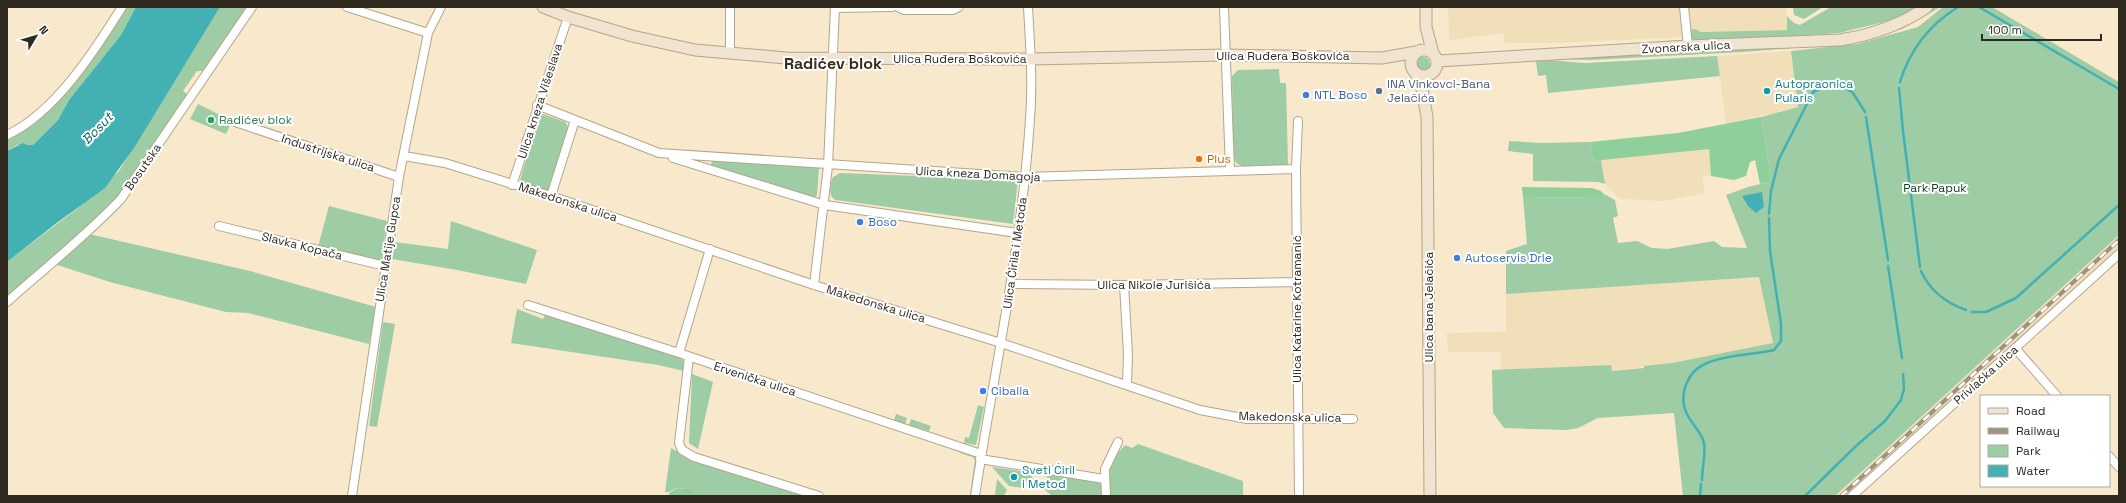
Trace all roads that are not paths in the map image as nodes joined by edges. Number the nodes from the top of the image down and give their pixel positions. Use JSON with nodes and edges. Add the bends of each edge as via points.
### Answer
{"nodes":[{"id":1,"x":122,"y":7,"type":"edge"},
{"id":2,"x":252,"y":7,"type":"edge"},
{"id":3,"x":347,"y":7,"type":"edge"},
{"id":4,"x":441,"y":7,"type":"edge"},
{"id":5,"x":543,"y":7,"type":"edge"},
{"id":6,"x":730,"y":7,"type":"edge"},
{"id":7,"x":835,"y":7,"type":"edge"},
{"id":8,"x":892,"y":7,"type":"edge"},
{"id":9,"x":898,"y":7,"type":"edge"},
{"id":10,"x":959,"y":7,"type":"edge"},
{"id":11,"x":1028,"y":7,"type":"edge"},
{"id":12,"x":1224,"y":7,"type":"edge"},
{"id":13,"x":1426,"y":7,"type":"edge"},
{"id":14,"x":1684,"y":7,"type":"edge"},
{"id":15,"x":1927,"y":7,"type":"edge"},
{"id":16,"x":568,"y":17,"type":"junction"},
{"id":17,"x":1426,"y":27,"type":"junction"},
{"id":18,"x":428,"y":33,"type":"junction"},
{"id":19,"x":1688,"y":46,"type":"junction"},
{"id":20,"x":1418,"y":51,"type":"junction"},
{"id":21,"x":730,"y":54,"type":"junction"},
{"id":22,"x":1225,"y":55,"type":"junction"},
{"id":23,"x":1435,"y":57,"type":"junction"},
{"id":24,"x":1382,"y":58,"type":"junction"},
{"id":25,"x":832,"y":59,"type":"junction"},
{"id":26,"x":1030,"y":59,"type":"junction"},
{"id":27,"x":1415,"y":72,"type":"junction"},
{"id":28,"x":1433,"y":74,"type":"junction"},
{"id":29,"x":537,"y":105,"type":"junction"},
{"id":30,"x":1427,"y":117,"type":"junction"},
{"id":31,"x":575,"y":120,"type":"junction"},
{"id":32,"x":1298,"y":121,"type":"dead end"},
{"id":33,"x":235,"y":122,"type":"dead end"},
{"id":34,"x":7,"y":135,"type":"edge"},
{"id":35,"x":659,"y":153,"type":"junction"},
{"id":36,"x":404,"y":156,"type":"junction"},
{"id":37,"x":828,"y":166,"type":"junction"},
{"id":38,"x":1296,"y":169,"type":"junction"},
{"id":39,"x":1230,"y":171,"type":"junction"},
{"id":40,"x":399,"y":177,"type":"junction"},
{"id":41,"x":1025,"y":178,"type":"junction"},
{"id":42,"x":512,"y":184,"type":"junction"},
{"id":43,"x":551,"y":196,"type":"junction"},
{"id":44,"x":825,"y":205,"type":"junction"},
{"id":45,"x":219,"y":226,"type":"dead end"},
{"id":46,"x":1017,"y":233,"type":"junction"},
{"id":47,"x":710,"y":249,"type":"junction"},
{"id":48,"x":2119,"y":254,"type":"edge"},
{"id":49,"x":385,"y":266,"type":"junction"},
{"id":50,"x":1297,"y":282,"type":"junction"},
{"id":51,"x":1011,"y":284,"type":"junction"},
{"id":52,"x":814,"y":285,"type":"junction"},
{"id":53,"x":1124,"y":285,"type":"junction"},
{"id":54,"x":7,"y":302,"type":"edge"},
{"id":55,"x":528,"y":305,"type":"dead end"},
{"id":56,"x":1001,"y":343,"type":"junction"},
{"id":57,"x":2015,"y":348,"type":"junction"},
{"id":58,"x":679,"y":353,"type":"junction"},
{"id":59,"x":689,"y":357,"type":"junction"},
{"id":60,"x":1127,"y":384,"type":"junction"},
{"id":61,"x":2056,"y":395,"type":"edge"},
{"id":62,"x":1353,"y":418,"type":"dead end"},
{"id":63,"x":1298,"y":419,"type":"junction"},
{"id":64,"x":1118,"y":442,"type":"dead end"},
{"id":65,"x":981,"y":457,"type":"junction"},
{"id":66,"x":2110,"y":457,"type":"edge"},
{"id":67,"x":2119,"y":467,"type":"edge"},
{"id":68,"x":1104,"y":479,"type":"junction"},
{"id":69,"x":352,"y":496,"type":"edge"},
{"id":70,"x":819,"y":496,"type":"edge"},
{"id":71,"x":975,"y":496,"type":"edge"},
{"id":72,"x":1106,"y":496,"type":"edge"},
{"id":73,"x":1299,"y":496,"type":"edge"},
{"id":74,"x":1430,"y":496,"type":"edge"},
{"id":75,"x":1852,"y":496,"type":"edge"}],
"edges":[{"from":1,"to":34,"type":"street","via":[[94,52],[58,94],[24,124]]},
{"from":2,"to":54,"type":"street","name":"Bosutska","via":[[121,199],[95,226]]},
{"from":3,"to":18,"type":"street"},
{"from":4,"to":18,"type":"street","name":"Ulica Matije Gupca"},
{"from":5,"to":16,"type":"main road","name":"Ulica Ruđera Boškovića"},
{"from":6,"to":21,"type":"street"},
{"from":7,"to":8,"type":"street"},
{"from":7,"to":25,"type":"street"},
{"from":9,"to":10,"type":"street","via":[[904,10],[953,10]]},
{"from":11,"to":26,"type":"street","name":"Ulica Ćirila i Metoda"},
{"from":12,"to":22,"type":"street"},
{"from":13,"to":17,"type":"main road","name":"Ulica bana Jelačića"},
{"from":14,"to":19,"type":"street"},
{"from":15,"to":19,"type":"main road","name":"Zvonarska ulica","via":[[1904,21],[1860,37]]},
{"from":16,"to":21,"type":"main road","name":"Ulica Ruđera Boškovića","via":[[632,36],[695,50]]},
{"from":16,"to":29,"type":"street","name":"Ulica kneza Višeslava"},
{"from":17,"to":20,"type":"main road","name":"Ulica bana Jelačića"},
{"from":17,"to":23,"type":"main road","name":"Ulica bana Jelačića"},
{"from":18,"to":36,"type":"street","name":"Ulica Matije Gupca"},
{"from":19,"to":23,"type":"main road","name":"Zvonarska ulica"},
{"from":20,"to":23,"type":"main road","via":[[1425,50]]},
{"from":20,"to":24,"type":"main road","name":"Ulica Ruđera Boškovića"},
{"from":20,"to":27,"type":"main road","name":"Ulica bana Jelačića","via":[[1411,63]]},
{"from":21,"to":25,"type":"main road","name":"Ulica Ruđera Boškovića"},
{"from":22,"to":24,"type":"main road","name":"Ulica Ruđera Boškovića"},
{"from":22,"to":26,"type":"main road","name":"Ulica Ruđera Boškovića"},
{"from":22,"to":39,"type":"street"},
{"from":23,"to":28,"type":"main road","name":"Ulica bana Jelačića"},
{"from":24,"to":27,"type":"main road","name":"Ulica Ruđera Boškovića"},
{"from":25,"to":26,"type":"main road","name":"Ulica Ruđera Boškovića"},
{"from":25,"to":37,"type":"street"},
{"from":26,"to":41,"type":"street","name":"Ulica Ćirila i Metoda","via":[[1030,117]]},
{"from":27,"to":28,"type":"main road","via":[[1424,77]]},
{"from":27,"to":30,"type":"main road","name":"Ulica bana Jelačića","via":[[1422,88]]},
{"from":28,"to":30,"type":"main road","name":"Ulica bana Jelačića","via":[[1430,81]]},
{"from":29,"to":31,"type":"street","name":"Ulica kneza Domagoja"},
{"from":29,"to":42,"type":"street","name":"Ulica kneza Višeslava"},
{"from":30,"to":74,"type":"main road","name":"Ulica bana Jelačića"},
{"from":31,"to":35,"type":"street","name":"Ulica kneza Domagoja"},
{"from":31,"to":43,"type":"street"},
{"from":32,"to":38,"type":"street","name":"Ulica Katarine Kotramanić"},
{"from":33,"to":40,"type":"street","name":"Industrijska ulica"},
{"from":35,"to":37,"type":"street","name":"Ulica kneza Domagoja"},
{"from":35,"to":44,"type":"street","name":"Ulica kneza Domagoja"},
{"from":36,"to":40,"type":"street","name":"Ulica Matije Gupca"},
{"from":36,"to":42,"type":"street","name":"Makedonska ulica","via":[[445,163]]},
{"from":37,"to":41,"type":"street","name":"Ulica kneza Domagoja"},
{"from":37,"to":44,"type":"street"},
{"from":38,"to":39,"type":"street","name":"Ulica kneza Domagoja"},
{"from":38,"to":50,"type":"street","name":"Ulica Katarine Kotramanić"},
{"from":39,"to":41,"type":"street","name":"Ulica kneza Domagoja"},
{"from":40,"to":49,"type":"street","name":"Ulica Matije Gupca"},
{"from":41,"to":46,"type":"street","name":"Ulica Ćirila i Metoda"},
{"from":42,"to":43,"type":"street","name":"Makedonska ulica"},
{"from":43,"to":47,"type":"street","name":"Makedonska ulica"},
{"from":44,"to":46,"type":"street","name":"Ulica kneza Domagoja"},
{"from":44,"to":52,"type":"street"},
{"from":45,"to":49,"type":"street","name":"Slavka Kopača"},
{"from":46,"to":51,"type":"street","name":"Ulica Ćirila i Metoda"},
{"from":47,"to":52,"type":"street","name":"Makedonska ulica"},
{"from":47,"to":58,"type":"street"},
{"from":48,"to":57,"type":"street","name":"Privlačka ulica"},
{"from":49,"to":69,"type":"street","name":"Ulica Matije Gupca"},
{"from":50,"to":53,"type":"street","name":"Ulica Nikole Jurišića"},
{"from":50,"to":63,"type":"street","name":"Ulica Katarine Kotramanić"},
{"from":51,"to":53,"type":"street","name":"Ulica Nikole Jurišića"},
{"from":51,"to":56,"type":"street","name":"Ulica Ćirila i Metoda"},
{"from":52,"to":56,"type":"street","name":"Makedonska ulica"},
{"from":53,"to":60,"type":"street"},
{"from":55,"to":58,"type":"street","name":"Ervenička ulica"},
{"from":56,"to":60,"type":"street","name":"Makedonska ulica"},
{"from":56,"to":65,"type":"street","name":"Ulica Ćirila i Metoda"},
{"from":57,"to":61,"type":"street"},
{"from":57,"to":75,"type":"street","name":"Privlačka ulica"},
{"from":58,"to":59,"type":"street","name":"Ervenička ulica"},
{"from":59,"to":65,"type":"street","name":"Ervenička ulica"},
{"from":59,"to":70,"type":"street","via":[[678,443],[682,450],[694,457]]},
{"from":60,"to":63,"type":"street","name":"Makedonska ulica","via":[[1200,410],[1247,419]]},
{"from":62,"to":63,"type":"street","name":"Makedonska ulica"},
{"from":63,"to":73,"type":"street","name":"Ulica Katarine Kotramanić"},
{"from":64,"to":68,"type":"street","via":[[1108,461]]},
{"from":65,"to":68,"type":"street","name":"Ervenička ulica"},
{"from":65,"to":71,"type":"street","name":"Ulica Ćirila i Metoda"},
{"from":66,"to":67,"type":"street"},
{"from":68,"to":72,"type":"street"}]}
